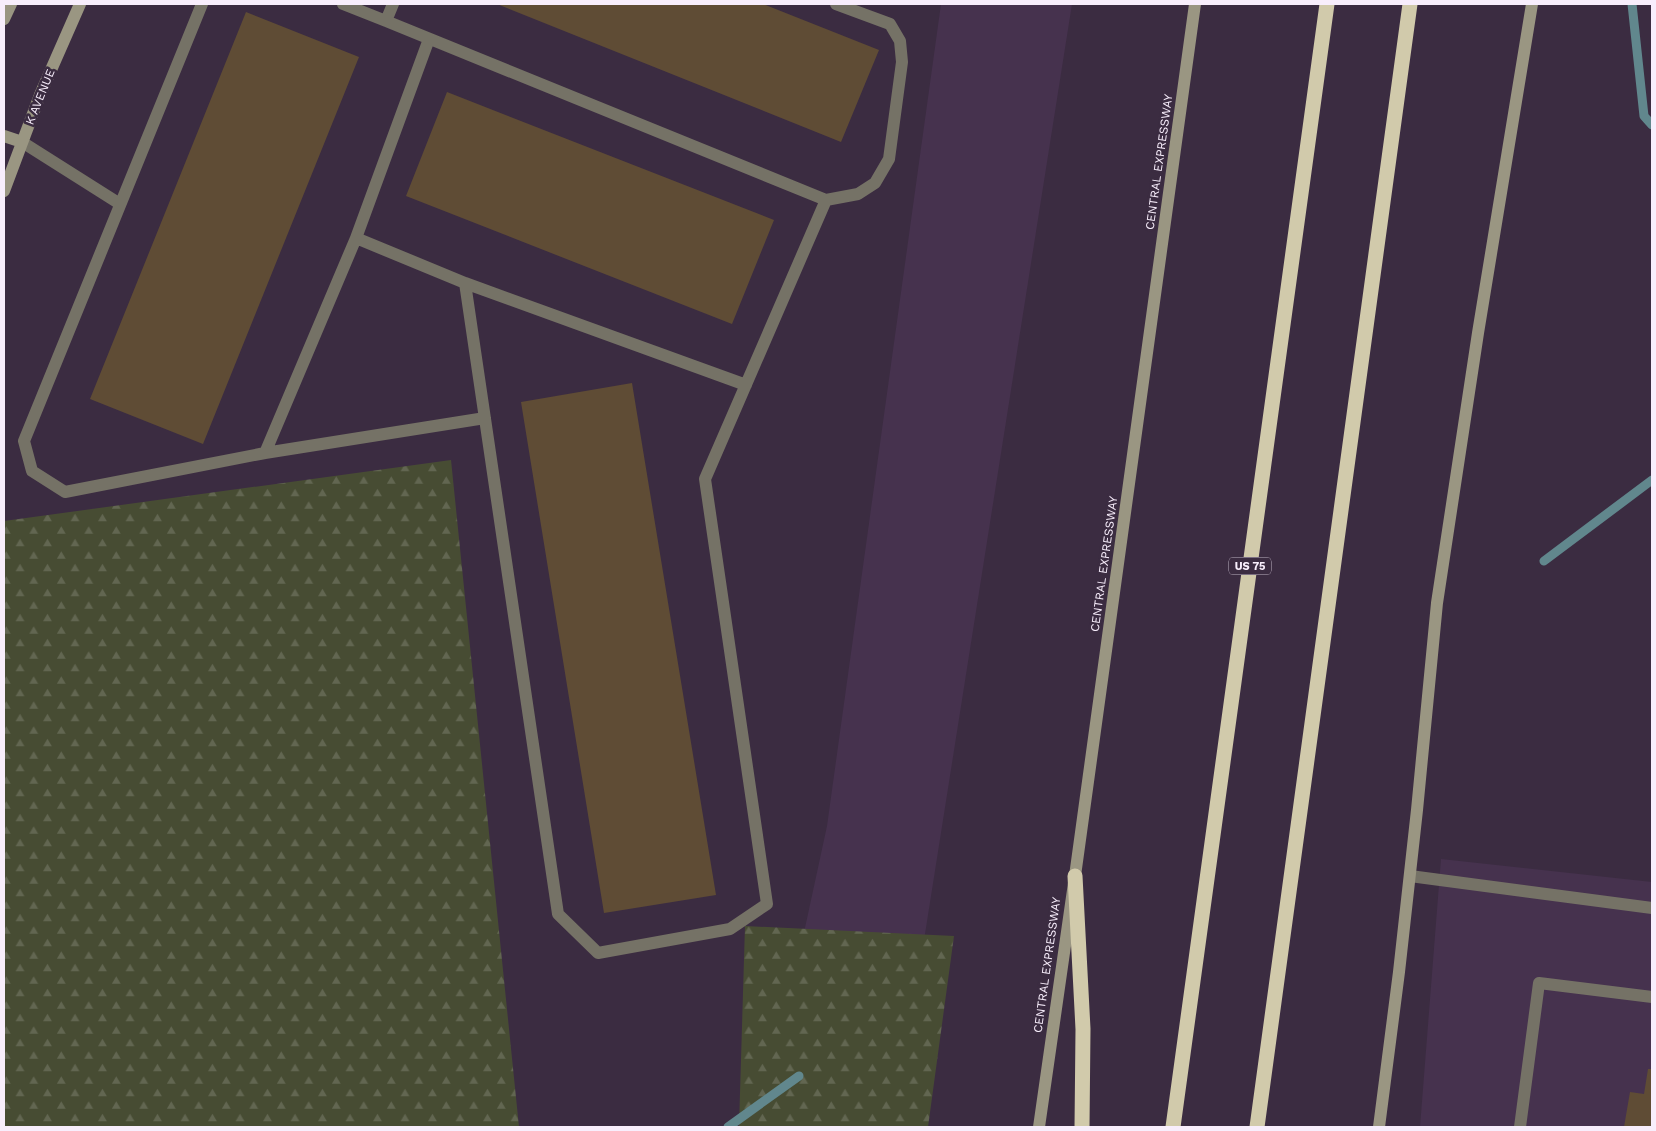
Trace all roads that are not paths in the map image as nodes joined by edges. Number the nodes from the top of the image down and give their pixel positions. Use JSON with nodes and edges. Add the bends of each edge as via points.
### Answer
{"nodes":[{"id":1,"x":11,"y":4,"type":"edge"},
{"id":2,"x":80,"y":4,"type":"edge"},
{"id":3,"x":202,"y":4,"type":"edge"},
{"id":4,"x":343,"y":4,"type":"edge"},
{"id":5,"x":393,"y":4,"type":"edge"},
{"id":6,"x":836,"y":4,"type":"edge"},
{"id":7,"x":1195,"y":4,"type":"edge"},
{"id":8,"x":1327,"y":4,"type":"edge"},
{"id":9,"x":1410,"y":4,"type":"edge"},
{"id":10,"x":1532,"y":4,"type":"edge"},
{"id":11,"x":4,"y":19,"type":"edge"},
{"id":12,"x":386,"y":21,"type":"junction"},
{"id":13,"x":429,"y":39,"type":"junction"},
{"id":14,"x":4,"y":136,"type":"edge"},
{"id":15,"x":22,"y":142,"type":"junction"},
{"id":16,"x":4,"y":191,"type":"edge"},
{"id":17,"x":826,"y":200,"type":"junction"},
{"id":18,"x":120,"y":204,"type":"junction"},
{"id":19,"x":356,"y":238,"type":"junction"},
{"id":20,"x":465,"y":283,"type":"junction"},
{"id":21,"x":746,"y":385,"type":"junction"},
{"id":22,"x":485,"y":418,"type":"junction"},
{"id":23,"x":264,"y":453,"type":"junction"},
{"id":24,"x":1075,"y":876,"type":"junction"},
{"id":25,"x":1410,"y":876,"type":"junction"},
{"id":26,"x":1652,"y":908,"type":"edge"},
{"id":27,"x":1652,"y":997,"type":"edge"},
{"id":28,"x":1039,"y":1127,"type":"edge"},
{"id":29,"x":1082,"y":1127,"type":"edge"},
{"id":30,"x":1173,"y":1127,"type":"edge"},
{"id":31,"x":1257,"y":1127,"type":"edge"},
{"id":32,"x":1379,"y":1127,"type":"edge"},
{"id":33,"x":1520,"y":1127,"type":"edge"}],
"edges":[{"from":1,"to":11,"type":"main road"},
{"from":2,"to":15,"type":"main road","name":"K AVENUE"},
{"from":3,"to":18,"type":"lane"},
{"from":4,"to":12,"type":"lane"},
{"from":5,"to":12,"type":"lane"},
{"from":6,"to":17,"type":"lane","via":[[890,24],[900,41],[902,62],[889,159],[875,183],[858,194]]},
{"from":7,"to":24,"type":"main road","name":"CENTRAL EXPRESSWAY"},
{"from":8,"to":30,"type":"highway","number":"US 75"},
{"from":9,"to":31,"type":"highway"},
{"from":10,"to":25,"type":"main road","via":[[1437,603]]},
{"from":12,"to":13,"type":"lane"},
{"from":13,"to":17,"type":"lane"},
{"from":13,"to":19,"type":"lane"},
{"from":14,"to":15,"type":"main road"},
{"from":15,"to":16,"type":"main road","name":"K AVENUE"},
{"from":15,"to":18,"type":"lane"},
{"from":17,"to":21,"type":"lane"},
{"from":18,"to":23,"type":"lane","via":[[24,441],[32,471],[65,492]]},
{"from":19,"to":20,"type":"lane"},
{"from":19,"to":23,"type":"lane"},
{"from":20,"to":21,"type":"lane"},
{"from":20,"to":22,"type":"lane"},
{"from":21,"to":22,"type":"lane","via":[[705,479],[767,904],[730,929],[598,953],[558,914]]},
{"from":22,"to":23,"type":"lane"},
{"from":24,"to":28,"type":"main road","name":"CENTRAL EXPRESSWAY"},
{"from":24,"to":29,"type":"highway","via":[[1083,1029]]},
{"from":25,"to":26,"type":"lane"},
{"from":25,"to":32,"type":"main road"},
{"from":27,"to":33,"type":"lane","via":[[1539,983]]}]}
